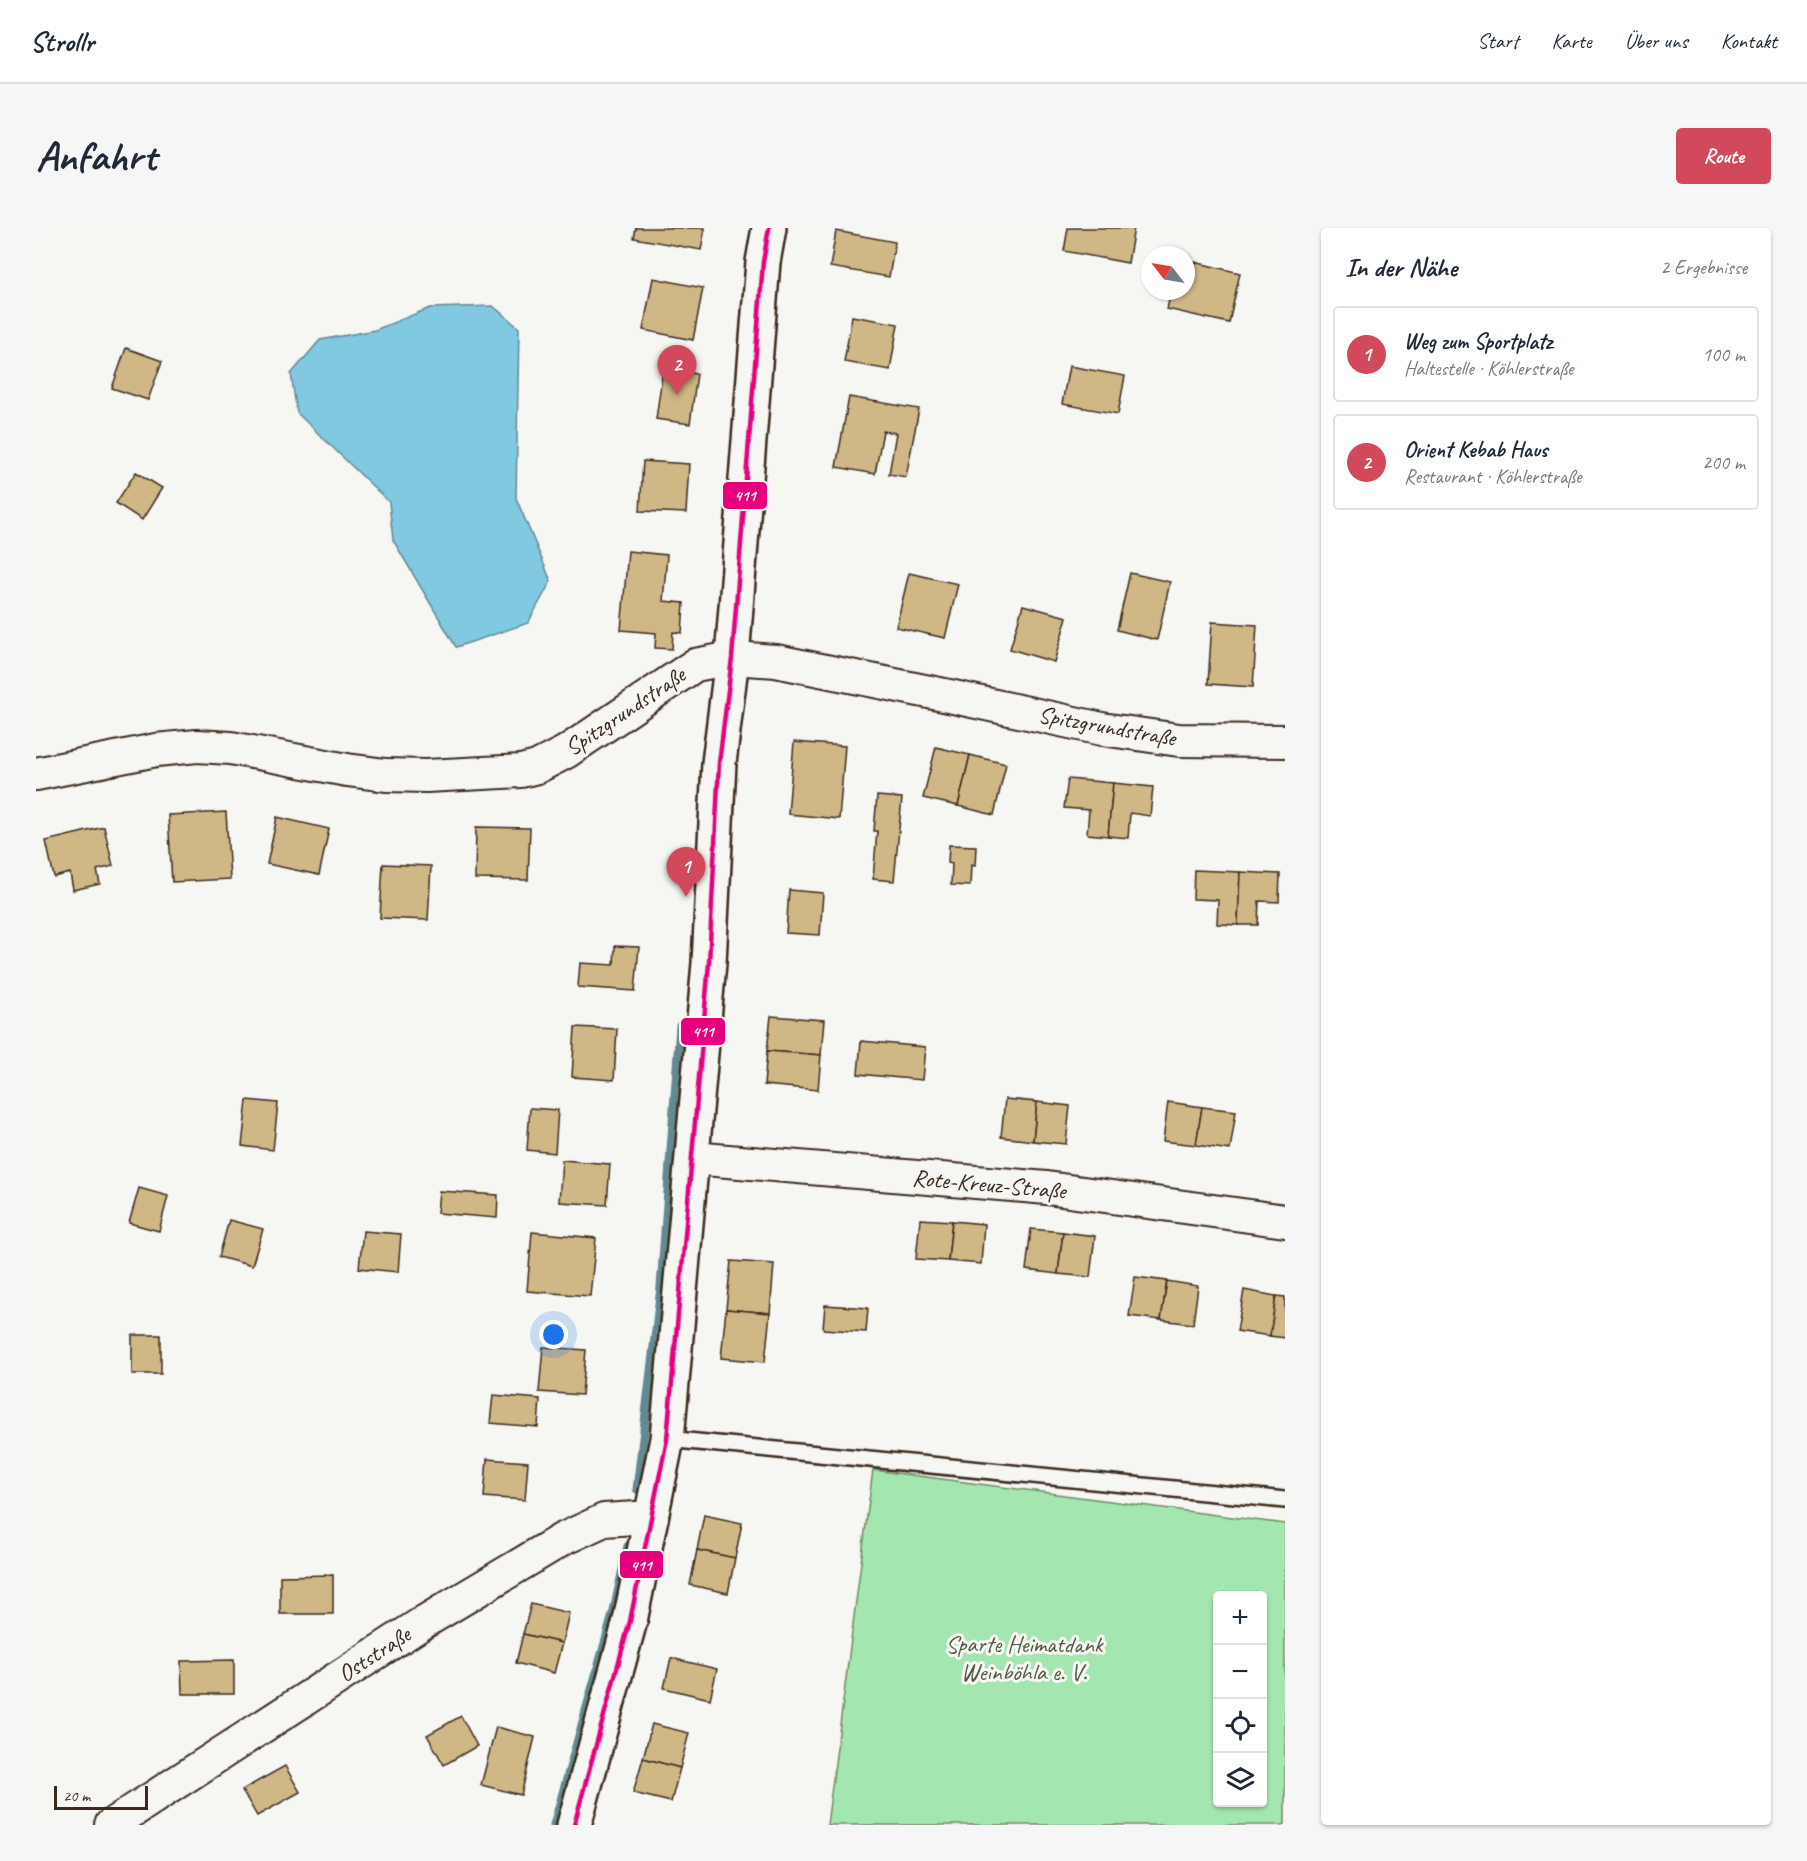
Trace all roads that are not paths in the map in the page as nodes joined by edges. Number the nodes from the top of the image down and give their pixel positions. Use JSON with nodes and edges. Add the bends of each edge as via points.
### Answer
{"nodes":[{"id":1,"x":769,"y":228,"type":"edge"},
{"id":2,"x":732,"y":658,"type":"junction"},
{"id":3,"x":1285,"y":741,"type":"edge"},
{"id":4,"x":36,"y":774,"type":"edge"},
{"id":5,"x":692,"y":1158,"type":"junction"},
{"id":6,"x":1285,"y":1221,"type":"edge"},
{"id":7,"x":667,"y":1439,"type":"junction"},
{"id":8,"x":1285,"y":1500,"type":"edge"},
{"id":9,"x":652,"y":1517,"type":"junction"},
{"id":10,"x":111,"y":1825,"type":"edge"},
{"id":11,"x":574,"y":1825,"type":"edge"}],
"edges":[{"from":1,"to":2,"type":"street","via":[[763,262]]},
{"from":2,"to":3,"type":"street","name":"Spitzgrundstraße","via":[[776,661],[1101,729],[1179,740]]},
{"from":2,"to":4,"type":"street","name":"Spitzgrundstraße","via":[[694,665],[566,752],[521,771],[386,775],[231,748],[197,746],[156,750]]},
{"from":2,"to":5,"type":"street","via":[[719,763],[709,963]]},
{"from":5,"to":6,"type":"street","name":"Rote-Kreuz-Straße","via":[[1047,1188]]},
{"from":5,"to":7,"type":"street"},
{"from":7,"to":8,"type":"lane"},
{"from":7,"to":9,"type":"street"},
{"from":9,"to":10,"type":"street","name":"Oststraße","via":[[604,1520],[563,1539],[424,1622]]},
{"from":9,"to":11,"type":"street","via":[[630,1621]]}]}
